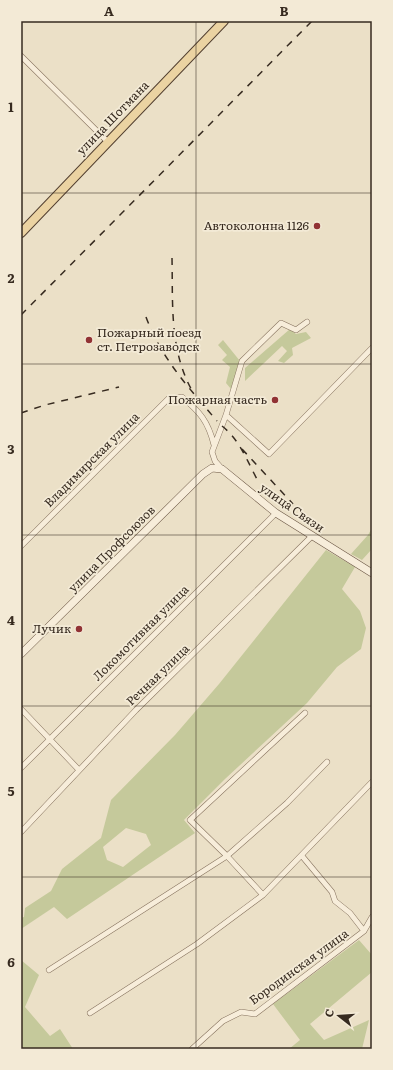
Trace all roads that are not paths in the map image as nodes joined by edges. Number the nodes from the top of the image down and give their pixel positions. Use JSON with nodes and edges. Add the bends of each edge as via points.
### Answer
{"nodes":[{"id":1,"x":224,"y":21,"type":"edge"},
{"id":2,"x":21,"y":56,"type":"edge"},
{"id":3,"x":107,"y":141,"type":"junction"},
{"id":4,"x":21,"y":233,"type":"edge"},
{"id":5,"x":307,"y":322,"type":"dead end"},
{"id":6,"x":372,"y":348,"type":"edge"},
{"id":7,"x":226,"y":415,"type":"junction"},
{"id":8,"x":214,"y":444,"type":"junction"},
{"id":9,"x":222,"y":469,"type":"junction"},
{"id":10,"x":276,"y":513,"type":"junction"},
{"id":11,"x":312,"y":536,"type":"junction"},
{"id":12,"x":21,"y":546,"type":"edge"},
{"id":13,"x":372,"y":573,"type":"edge"},
{"id":14,"x":21,"y":654,"type":"edge"},
{"id":15,"x":21,"y":709,"type":"edge"},
{"id":16,"x":305,"y":713,"type":"dead end"},
{"id":17,"x":49,"y":739,"type":"junction"},
{"id":18,"x":326,"y":762,"type":"dead end"},
{"id":19,"x":21,"y":768,"type":"edge"},
{"id":20,"x":80,"y":770,"type":"junction"},
{"id":21,"x":372,"y":782,"type":"edge"},
{"id":22,"x":21,"y":832,"type":"edge"},
{"id":23,"x":227,"y":856,"type":"junction"},
{"id":24,"x":302,"y":856,"type":"junction"},
{"id":25,"x":263,"y":895,"type":"junction"},
{"id":26,"x":372,"y":917,"type":"edge"},
{"id":27,"x":364,"y":931,"type":"junction"},
{"id":28,"x":49,"y":970,"type":"dead end"},
{"id":29,"x":90,"y":1013,"type":"dead end"},
{"id":30,"x":192,"y":1049,"type":"edge"}],
"edges":[{"from":1,"to":3,"type":"main road","name":"улица Шотмана"},
{"from":2,"to":3,"type":"street"},
{"from":3,"to":4,"type":"main road","name":"улица Шотмана"},
{"from":5,"to":7,"type":"street","via":[[296,330],[281,323],[242,361]]},
{"from":6,"to":7,"type":"street","via":[[269,454]]},
{"from":7,"to":8,"type":"street"},
{"from":8,"to":9,"type":"street","via":[[212,452]]},
{"from":8,"to":12,"type":"street","name":"Владимирская улица","via":[[208,425],[198,411],[182,397],[168,399]]},
{"from":9,"to":10,"type":"main road","name":"улица Связи"},
{"from":9,"to":14,"type":"main road","name":"улица Профсоюзов","via":[[212,468],[203,474]]},
{"from":10,"to":11,"type":"main road","name":"улица Связи"},
{"from":10,"to":17,"type":"street","name":"Локомотивная улица"},
{"from":11,"to":13,"type":"main road","name":"улица Связи"},
{"from":11,"to":20,"type":"street","name":"Речная улица","via":[[136,710]]},
{"from":15,"to":17,"type":"street"},
{"from":16,"to":23,"type":"street","via":[[190,820]]},
{"from":17,"to":19,"type":"street","name":"Локомотивная улица"},
{"from":17,"to":20,"type":"street"},
{"from":18,"to":23,"type":"street","via":[[287,803]]},
{"from":20,"to":22,"type":"street","name":"Речная улица"},
{"from":21,"to":24,"type":"street"},
{"from":23,"to":25,"type":"street"},
{"from":23,"to":28,"type":"street"},
{"from":24,"to":25,"type":"street"},
{"from":24,"to":27,"type":"street","via":[[332,892],[335,901],[350,913]]},
{"from":25,"to":29,"type":"street","via":[[197,944]]},
{"from":26,"to":27,"type":"street","name":"Бородинская улица"},
{"from":27,"to":30,"type":"street","name":"Бородинская улица","via":[[255,1014],[241,1012],[223,1021]]}]}
